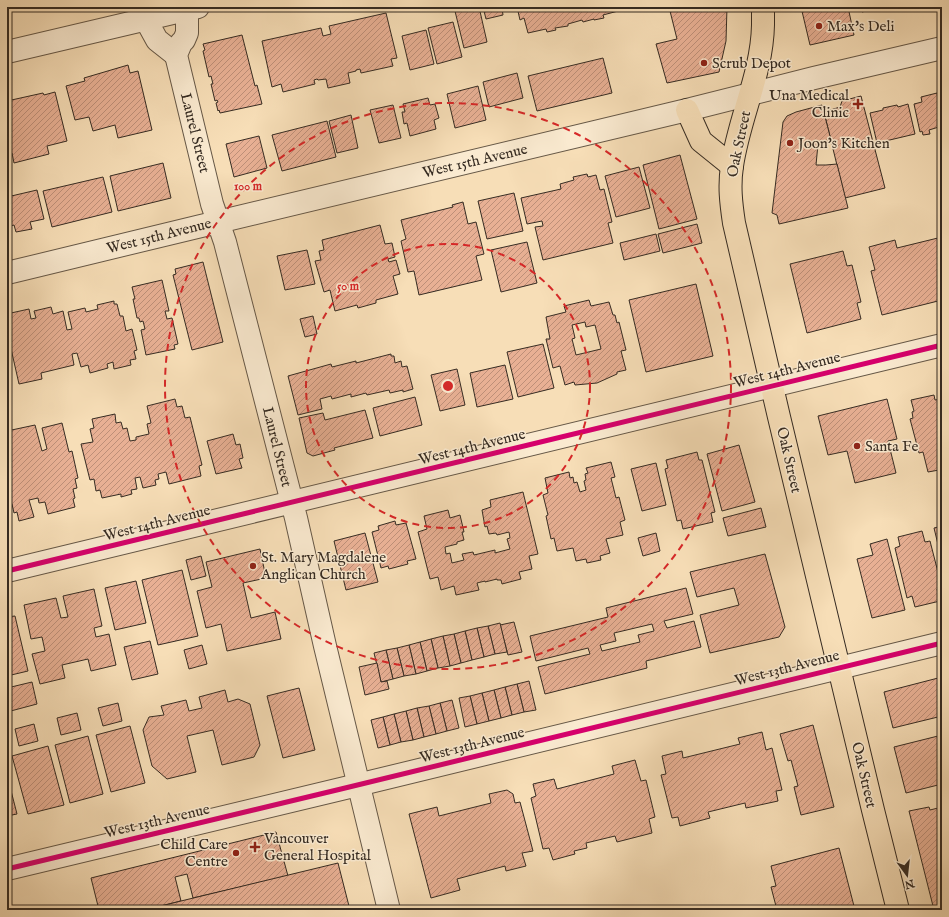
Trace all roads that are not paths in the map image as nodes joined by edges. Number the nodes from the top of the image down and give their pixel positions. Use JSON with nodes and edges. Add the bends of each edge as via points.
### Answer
{"nodes":[{"id":1,"x":763,"y":7,"type":"edge"},
{"id":2,"x":192,"y":8,"type":"edge"},
{"id":3,"x":158,"y":14,"type":"edge"},
{"id":4,"x":942,"y":48,"type":"edge"},
{"id":5,"x":7,"y":52,"type":"edge"},
{"id":6,"x":176,"y":55,"type":"junction"},
{"id":7,"x":750,"y":94,"type":"junction"},
{"id":8,"x":687,"y":110,"type":"junction"},
{"id":9,"x":732,"y":166,"type":"junction"},
{"id":10,"x":218,"y":222,"type":"junction"},
{"id":11,"x":7,"y":273,"type":"edge"},
{"id":12,"x":942,"y":345,"type":"edge"},
{"id":13,"x":772,"y":387,"type":"junction"},
{"id":14,"x":292,"y":502,"type":"junction"},
{"id":15,"x":7,"y":571,"type":"edge"},
{"id":16,"x":942,"y":643,"type":"edge"},
{"id":17,"x":839,"y":668,"type":"junction"},
{"id":18,"x":359,"y":785,"type":"junction"},
{"id":19,"x":7,"y":869,"type":"edge"},
{"id":20,"x":389,"y":910,"type":"edge"},
{"id":21,"x":898,"y":910,"type":"edge"}],
"edges":[{"from":1,"to":7,"type":"main road","name":"Oak Street","via":[[760,56]]},
{"from":2,"to":3,"type":"street"},
{"from":2,"to":6,"type":"street","via":[[187,33]]},
{"from":3,"to":5,"type":"street"},
{"from":3,"to":6,"type":"street","via":[[157,40]]},
{"from":4,"to":7,"type":"street","name":"West 15th Avenue"},
{"from":6,"to":10,"type":"street","name":"Laurel Street"},
{"from":7,"to":8,"type":"street","name":"West 15th Avenue"},
{"from":7,"to":9,"type":"main road","name":"Oak Street"},
{"from":8,"to":9,"type":"main road","via":[[701,141]]},
{"from":8,"to":10,"type":"street","name":"West 15th Avenue"},
{"from":9,"to":13,"type":"main road","name":"Oak Street","via":[[730,192],[734,223]]},
{"from":10,"to":11,"type":"street","name":"West 15th Avenue"},
{"from":10,"to":14,"type":"street","name":"Laurel Street"},
{"from":12,"to":13,"type":"street","name":"West 14th Avenue"},
{"from":13,"to":14,"type":"street","name":"West 14th Avenue"},
{"from":13,"to":17,"type":"main road","name":"Oak Street"},
{"from":14,"to":15,"type":"street","name":"West 14th Avenue"},
{"from":14,"to":18,"type":"street","name":"Laurel Street"},
{"from":16,"to":17,"type":"street","name":"West 13th Avenue"},
{"from":17,"to":18,"type":"street","name":"West 13th Avenue"},
{"from":17,"to":21,"type":"main road","name":"Oak Street"},
{"from":18,"to":19,"type":"street","name":"West 13th Avenue"},
{"from":18,"to":20,"type":"street","name":"Laurel Street"}]}
